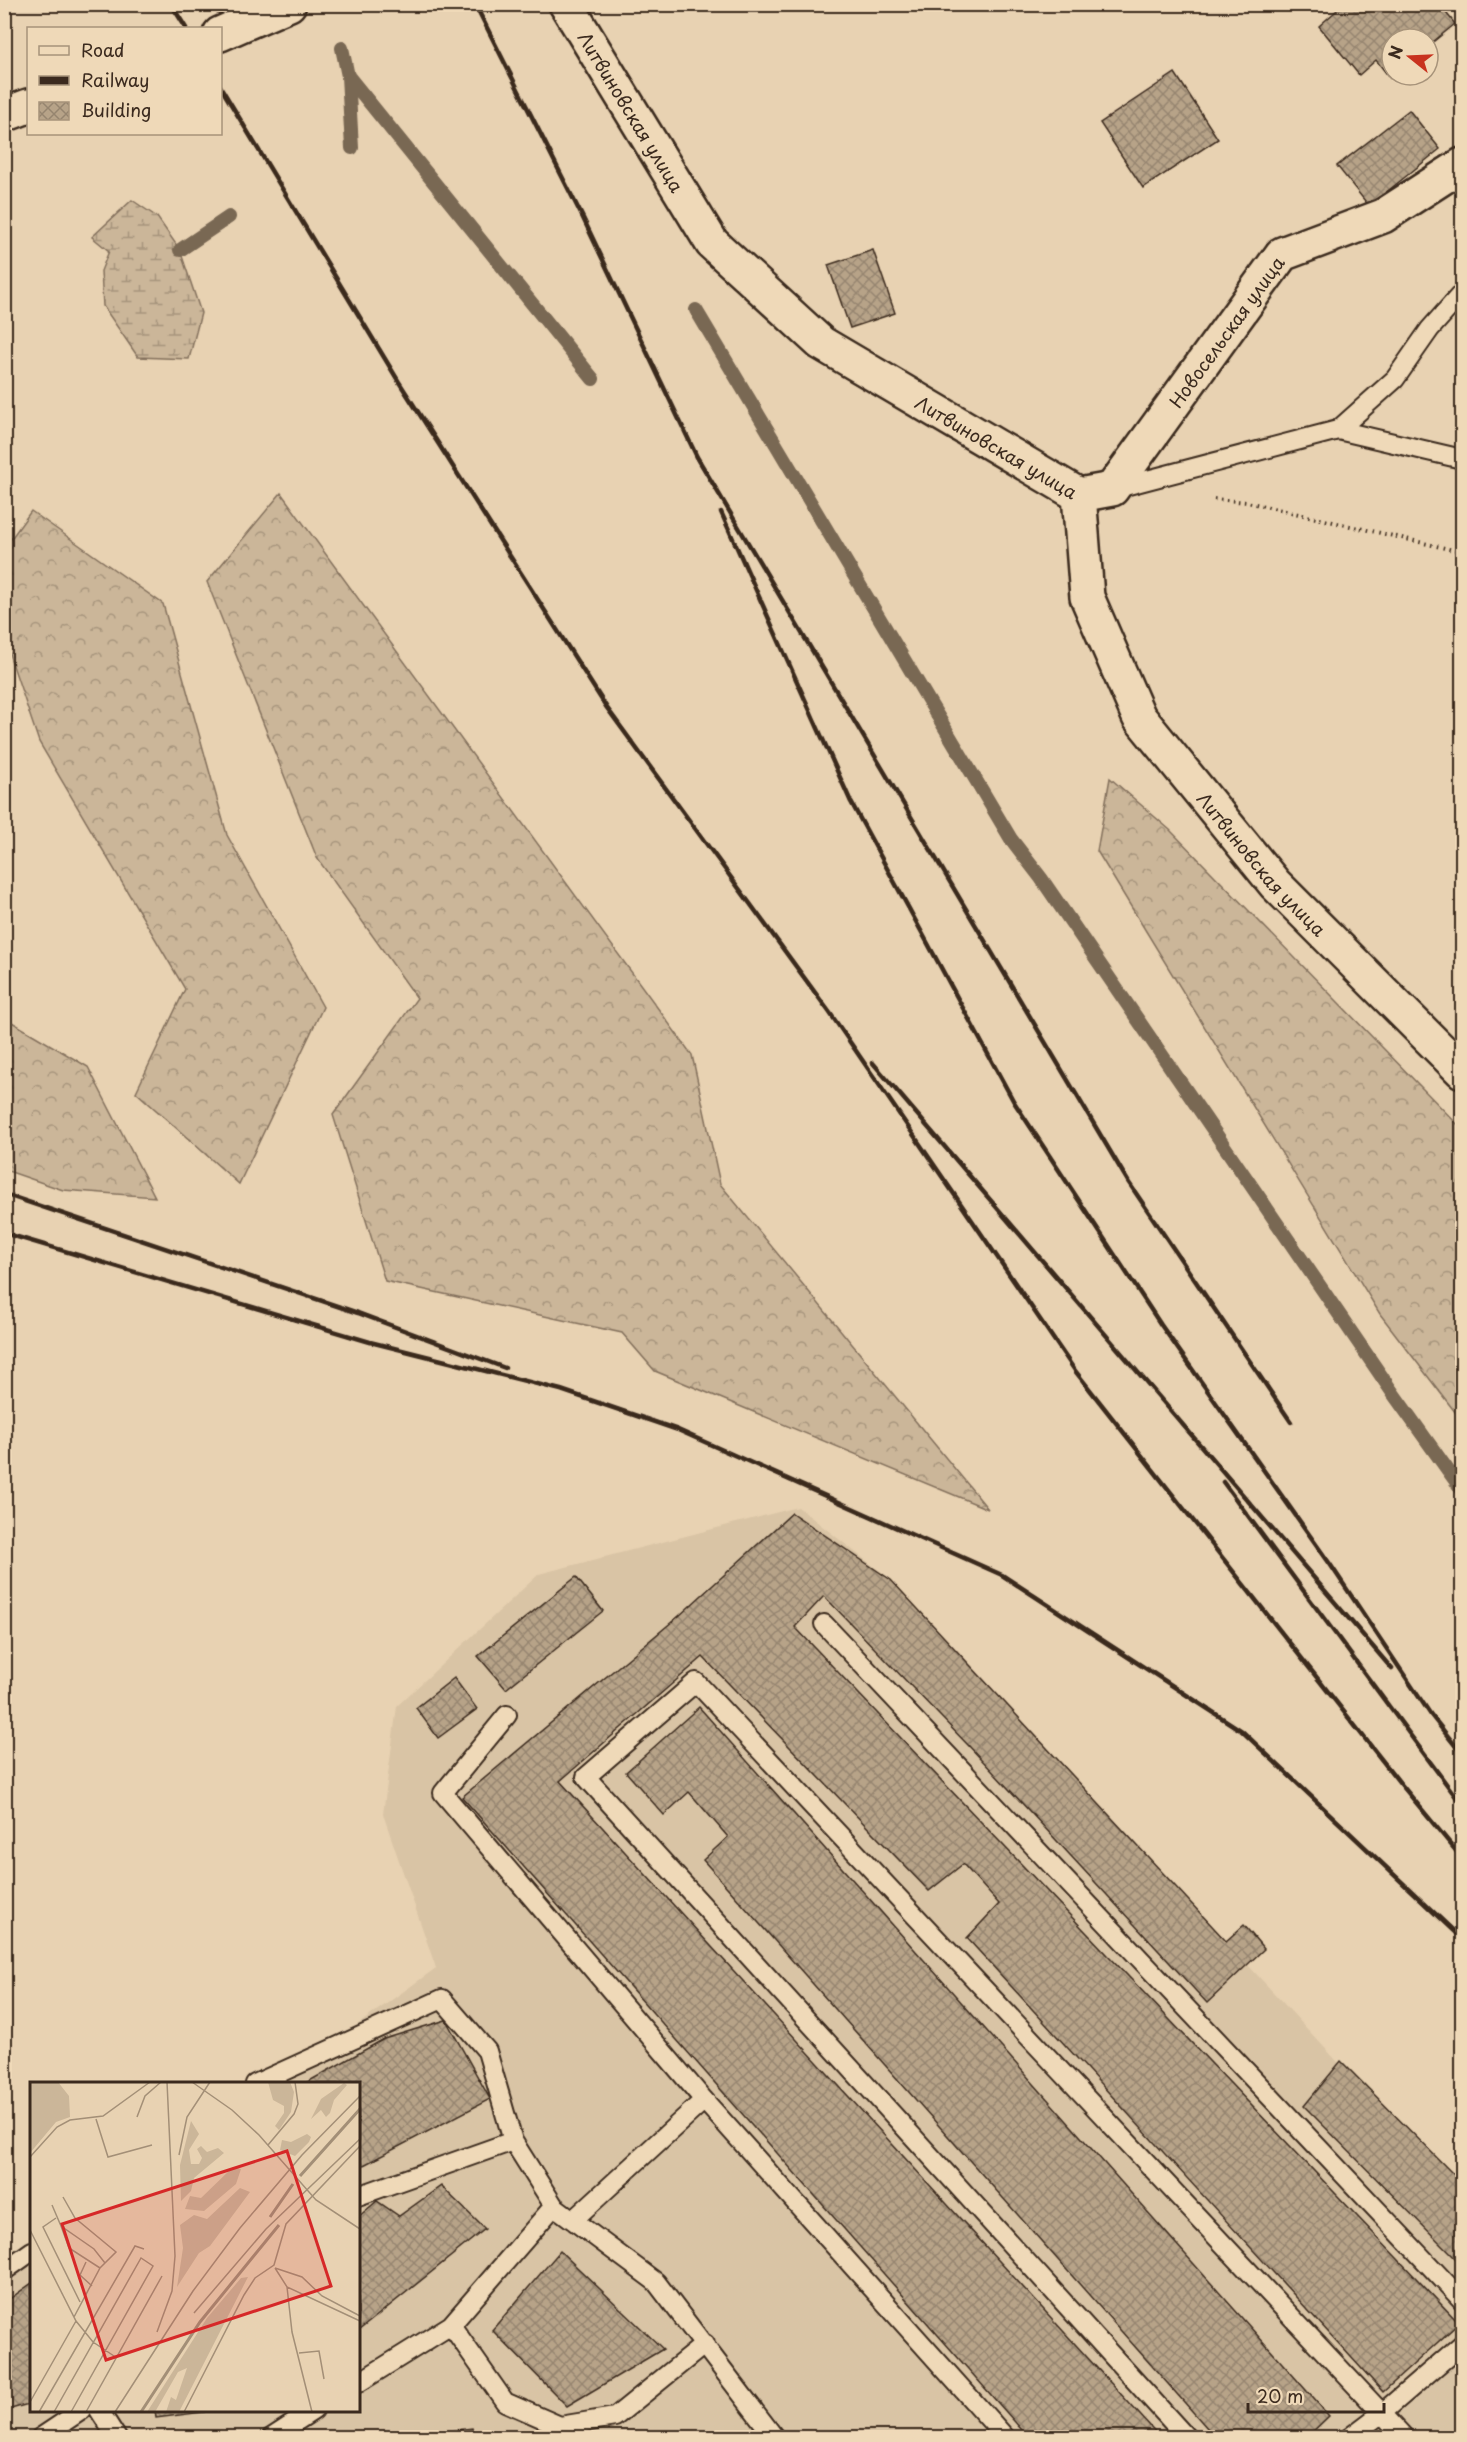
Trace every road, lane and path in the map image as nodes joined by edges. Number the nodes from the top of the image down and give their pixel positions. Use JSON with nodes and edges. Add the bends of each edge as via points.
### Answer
{"nodes":[{"id":1,"x":289,"y":4,"type":"edge"},
{"id":2,"x":566,"y":4,"type":"edge"},
{"id":3,"x":222,"y":33,"type":"edge"},
{"id":4,"x":27,"y":106,"type":"edge"},
{"id":5,"x":4,"y":115,"type":"edge"},
{"id":6,"x":1462,"y":165,"type":"edge"},
{"id":7,"x":1462,"y":293,"type":"edge"},
{"id":8,"x":1338,"y":430,"type":"junction"},
{"id":9,"x":1462,"y":459,"type":"edge"},
{"id":10,"x":1112,"y":489,"type":"junction"},
{"id":11,"x":1080,"y":495,"type":"junction"},
{"id":12,"x":1213,"y":499,"type":"dead end"},
{"id":13,"x":1462,"y":552,"type":"edge"},
{"id":14,"x":1462,"y":1071,"type":"edge"},
{"id":15,"x":824,"y":1624,"type":"dead end"},
{"id":16,"x":507,"y":1715,"type":"dead end"},
{"id":17,"x":259,"y":2082,"type":"edge"},
{"id":18,"x":704,"y":2100,"type":"junction"},
{"id":19,"x":513,"y":2141,"type":"junction"},
{"id":20,"x":360,"y":2195,"type":"edge"},
{"id":21,"x":554,"y":2206,"type":"junction"},
{"id":22,"x":573,"y":2220,"type":"junction"},
{"id":23,"x":30,"y":2252,"type":"edge"},
{"id":24,"x":4,"y":2271,"type":"edge"},
{"id":25,"x":1462,"y":2300,"type":"edge"},
{"id":26,"x":451,"y":2325,"type":"junction"},
{"id":27,"x":705,"y":2344,"type":"junction"},
{"id":28,"x":1462,"y":2344,"type":"edge"},
{"id":29,"x":360,"y":2382,"type":"edge"},
{"id":30,"x":79,"y":2412,"type":"edge"},
{"id":31,"x":100,"y":2412,"type":"edge"},
{"id":32,"x":311,"y":2412,"type":"edge"},
{"id":33,"x":1382,"y":2413,"type":"junction"},
{"id":34,"x":40,"y":2438,"type":"edge"},
{"id":35,"x":117,"y":2438,"type":"edge"},
{"id":36,"x":271,"y":2438,"type":"edge"},
{"id":37,"x":775,"y":2438,"type":"edge"},
{"id":38,"x":1006,"y":2438,"type":"edge"},
{"id":39,"x":1187,"y":2438,"type":"edge"},
{"id":40,"x":1349,"y":2438,"type":"edge"},
{"id":41,"x":1404,"y":2438,"type":"edge"}],
"edges":[{"from":1,"to":3,"type":"street"},
{"from":2,"to":11,"type":"street","name":"Литвиновская улица","via":[[712,243],[821,343]]},
{"from":4,"to":5,"type":"street"},
{"from":6,"to":10,"type":"street","name":"Новосельская улица","via":[[1383,216],[1282,254]]},
{"from":7,"to":8,"type":"lane","via":[[1395,378]]},
{"from":8,"to":9,"type":"lane"},
{"from":8,"to":10,"type":"lane"},
{"from":10,"to":11,"type":"street"},
{"from":11,"to":14,"type":"street","name":"Литвиновская улица","via":[[1087,597],[1139,717],[1275,884]]},
{"from":12,"to":13,"type":"path","via":[[1247,502]]},
{"from":15,"to":25,"type":"lane"},
{"from":16,"to":18,"type":"lane","via":[[443,1793]]},
{"from":17,"to":19,"type":"lane","via":[[442,1999],[487,2051]]},
{"from":18,"to":22,"type":"lane"},
{"from":18,"to":38,"type":"lane"},
{"from":19,"to":20,"type":"lane"},
{"from":19,"to":21,"type":"lane"},
{"from":21,"to":22,"type":"lane"},
{"from":21,"to":26,"type":"lane"},
{"from":22,"to":27,"type":"lane","via":[[656,2282]]},
{"from":23,"to":24,"type":"lane"},
{"from":26,"to":27,"type":"lane","via":[[505,2402],[560,2426],[615,2417]]},
{"from":26,"to":29,"type":"lane"},
{"from":27,"to":37,"type":"lane"},
{"from":28,"to":33,"type":"lane"},
{"from":30,"to":34,"type":"lane"},
{"from":31,"to":35,"type":"lane"},
{"from":32,"to":36,"type":"lane"},
{"from":33,"to":39,"type":"lane","via":[[696,1682],[586,1777]]},
{"from":33,"to":40,"type":"lane"},
{"from":33,"to":41,"type":"lane"}]}
